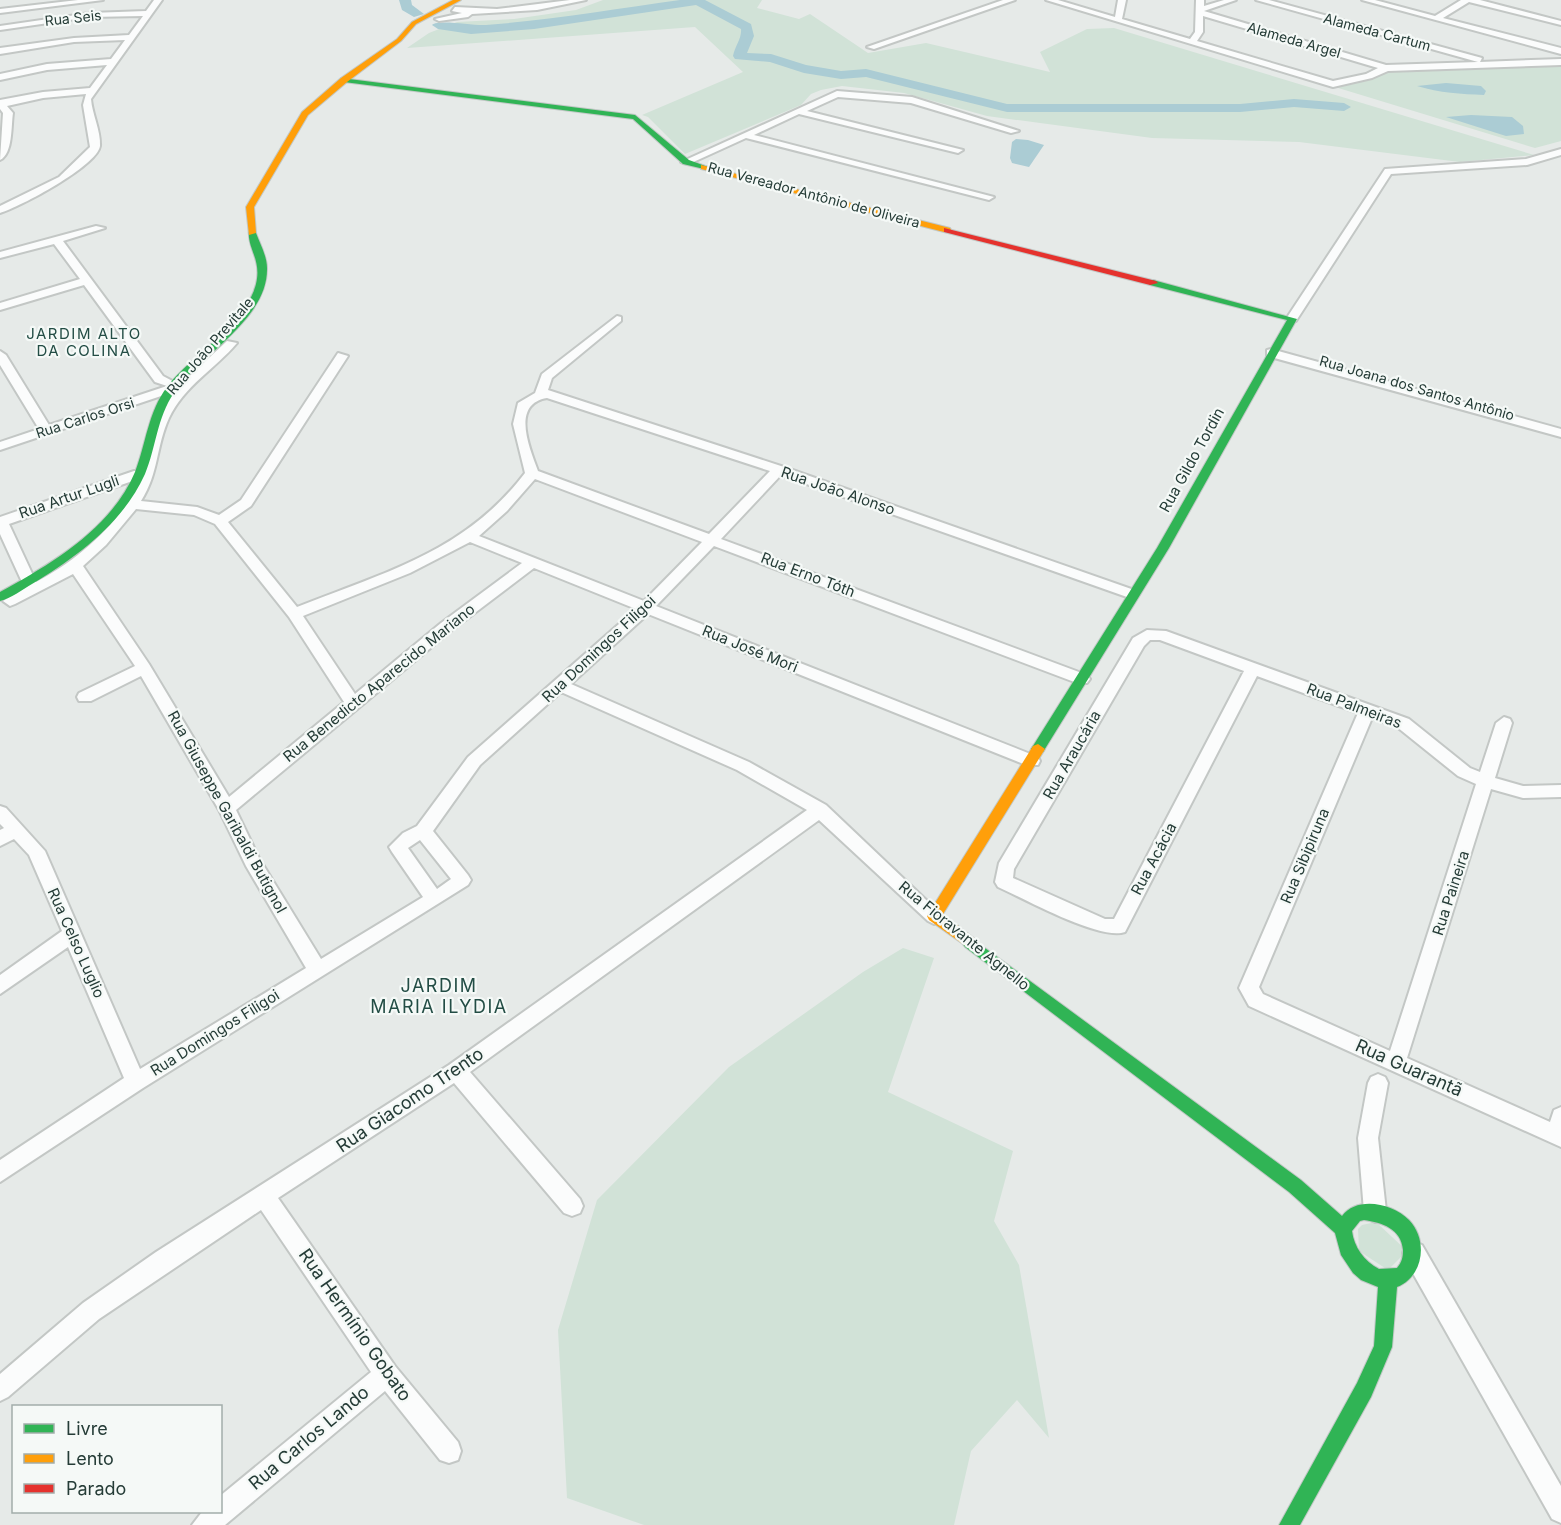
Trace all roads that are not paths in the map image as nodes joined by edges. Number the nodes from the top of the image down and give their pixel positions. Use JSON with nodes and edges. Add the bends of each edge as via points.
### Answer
{"nodes":[{"id":1,"x":99,"y":0,"type":"edge"},
{"id":2,"x":158,"y":0,"type":"edge"},
{"id":3,"x":474,"y":0,"type":"edge"},
{"id":4,"x":582,"y":0,"type":"edge"},
{"id":5,"x":1011,"y":0,"type":"edge"},
{"id":6,"x":1050,"y":0,"type":"edge"},
{"id":7,"x":1122,"y":0,"type":"edge"},
{"id":8,"x":1200,"y":0,"type":"edge"},
{"id":9,"x":1233,"y":0,"type":"edge"},
{"id":10,"x":1260,"y":0,"type":"edge"},
{"id":11,"x":1366,"y":0,"type":"edge"},
{"id":12,"x":1469,"y":0,"type":"edge"},
{"id":13,"x":457,"y":5,"type":"edge"},
{"id":14,"x":0,"y":11,"type":"edge"},
{"id":15,"x":1201,"y":11,"type":"junction"},
{"id":16,"x":487,"y":12,"type":"junction"},
{"id":17,"x":147,"y":13,"type":"junction"},
{"id":18,"x":1437,"y":18,"type":"junction"},
{"id":19,"x":1118,"y":21,"type":"junction"},
{"id":20,"x":427,"y":23,"type":"junction"},
{"id":21,"x":1561,"y":23,"type":"edge"},
{"id":22,"x":0,"y":28,"type":"edge"},
{"id":23,"x":131,"y":37,"type":"junction"},
{"id":24,"x":1192,"y":43,"type":"junction"},
{"id":25,"x":871,"y":47,"type":"dead end"},
{"id":26,"x":0,"y":51,"type":"edge"},
{"id":27,"x":1561,"y":51,"type":"edge"},
{"id":28,"x":111,"y":62,"type":"junction"},
{"id":29,"x":1561,"y":62,"type":"edge"},
{"id":30,"x":1494,"y":65,"type":"junction"},
{"id":31,"x":1386,"y":68,"type":"junction"},
{"id":32,"x":0,"y":77,"type":"edge"},
{"id":33,"x":344,"y":80,"type":"junction"},
{"id":34,"x":91,"y":90,"type":"junction"},
{"id":35,"x":1,"y":104,"type":"edge"},
{"id":36,"x":801,"y":112,"type":"junction"},
{"id":37,"x":90,"y":125,"type":"junction"},
{"id":38,"x":1014,"y":131,"type":"dead end"},
{"id":39,"x":748,"y":136,"type":"junction"},
{"id":40,"x":958,"y":150,"type":"dead end"},
{"id":41,"x":1561,"y":152,"type":"edge"},
{"id":42,"x":0,"y":158,"type":"edge"},
{"id":43,"x":687,"y":162,"type":"junction"},
{"id":44,"x":989,"y":197,"type":"dead end"},
{"id":45,"x":0,"y":205,"type":"edge"},
{"id":46,"x":0,"y":210,"type":"edge"},
{"id":47,"x":100,"y":228,"type":"dead end"},
{"id":48,"x":57,"y":240,"type":"junction"},
{"id":49,"x":0,"y":255,"type":"edge"},
{"id":50,"x":86,"y":281,"type":"junction"},
{"id":51,"x":0,"y":307,"type":"edge"},
{"id":52,"x":1292,"y":319,"type":"junction"},
{"id":53,"x":617,"y":320,"type":"dead end"},
{"id":54,"x":231,"y":343,"type":"dead end"},
{"id":55,"x":1272,"y":351,"type":"junction"},
{"id":56,"x":0,"y":355,"type":"edge"},
{"id":57,"x":342,"y":356,"type":"dead end"},
{"id":58,"x":172,"y":387,"type":"junction"},
{"id":59,"x":541,"y":394,"type":"junction"},
{"id":60,"x":46,"y":430,"type":"junction"},
{"id":61,"x":1561,"y":431,"type":"edge"},
{"id":62,"x":0,"y":446,"type":"edge"},
{"id":63,"x":779,"y":470,"type":"junction"},
{"id":64,"x":532,"y":473,"type":"junction"},
{"id":65,"x":139,"y":474,"type":"junction"},
{"id":66,"x":132,"y":504,"type":"junction"},
{"id":67,"x":220,"y":521,"type":"junction"},
{"id":68,"x":1,"y":522,"type":"edge"},
{"id":69,"x":469,"y":537,"type":"junction"},
{"id":70,"x":712,"y":539,"type":"junction"},
{"id":71,"x":533,"y":562,"type":"junction"},
{"id":72,"x":75,"y":566,"type":"junction"},
{"id":73,"x":29,"y":582,"type":"junction"},
{"id":74,"x":1132,"y":594,"type":"junction"},
{"id":75,"x":5,"y":599,"type":"edge"},
{"id":76,"x":646,"y":608,"type":"junction"},
{"id":77,"x":294,"y":614,"type":"junction"},
{"id":78,"x":1138,"y":642,"type":"joint"},
{"id":79,"x":144,"y":668,"type":"junction"},
{"id":80,"x":1253,"y":669,"type":"junction"},
{"id":81,"x":1082,"y":679,"type":"junction"},
{"id":82,"x":561,"y":686,"type":"junction"},
{"id":83,"x":85,"y":697,"type":"dead end"},
{"id":84,"x":353,"y":703,"type":"junction"},
{"id":85,"x":1367,"y":710,"type":"junction"},
{"id":86,"x":1504,"y":723,"type":"dead end"},
{"id":87,"x":1032,"y":761,"type":"junction"},
{"id":88,"x":1487,"y":782,"type":"junction"},
{"id":89,"x":1561,"y":791,"type":"edge"},
{"id":90,"x":228,"y":808,"type":"junction"},
{"id":91,"x":820,"y":810,"type":"junction"},
{"id":92,"x":0,"y":813,"type":"edge"},
{"id":93,"x":16,"y":829,"type":"junction"},
{"id":94,"x":423,"y":831,"type":"junction"},
{"id":95,"x":0,"y":839,"type":"edge"},
{"id":96,"x":1005,"y":868,"type":"joint"},
{"id":97,"x":434,"y":899,"type":"junction"},
{"id":98,"x":934,"y":916,"type":"junction"},
{"id":99,"x":72,"y":934,"type":"junction"},
{"id":100,"x":316,"y":970,"type":"junction"},
{"id":101,"x":0,"y":986,"type":"edge"},
{"id":102,"x":1256,"y":1000,"type":"joint"},
{"id":103,"x":1395,"y":1062,"type":"junction"},
{"id":104,"x":456,"y":1071,"type":"junction"},
{"id":105,"x":136,"y":1082,"type":"junction"},
{"id":106,"x":1378,"y":1083,"type":"dead end"},
{"id":107,"x":1560,"y":1130,"type":"edge"},
{"id":108,"x":0,"y":1172,"type":"edge"},
{"id":109,"x":264,"y":1196,"type":"junction"},
{"id":110,"x":572,"y":1206,"type":"dead end"},
{"id":111,"x":1375,"y":1211,"type":"junction"},
{"id":112,"x":1342,"y":1229,"type":"junction"},
{"id":113,"x":1414,"y":1253,"type":"junction"},
{"id":114,"x":1388,"y":1278,"type":"junction"},
{"id":115,"x":387,"y":1374,"type":"junction"},
{"id":116,"x":0,"y":1389,"type":"edge"},
{"id":117,"x":449,"y":1451,"type":"dead end"},
{"id":118,"x":1561,"y":1510,"type":"edge"},
{"id":119,"x":222,"y":1511,"type":"edge"},
{"id":120,"x":219,"y":1513,"type":"edge"},
{"id":121,"x":205,"y":1525,"type":"edge"},
{"id":122,"x":1289,"y":1525,"type":"edge"}],
"edges":[{"from":1,"to":14,"type":"street"},
{"from":2,"to":17,"type":"street"},
{"from":3,"to":13,"type":"main road","name":"Rua João Previtale"},
{"from":4,"to":16,"type":"street"},
{"from":5,"to":25,"type":"street"},
{"from":6,"to":19,"type":"street"},
{"from":7,"to":19,"type":"street"},
{"from":8,"to":15,"type":"street"},
{"from":9,"to":15,"type":"street"},
{"from":10,"to":30,"type":"street","name":"Alameda Cartum"},
{"from":11,"to":18,"type":"street"},
{"from":12,"to":18,"type":"street"},
{"from":12,"to":21,"type":"street"},
{"from":13,"to":16,"type":"street","via":[[463,12]]},
{"from":13,"to":20,"type":"main road","name":"Rua João Previtale"},
{"from":13,"to":20,"type":"main road","name":"Rua João Previtale"},
{"from":15,"to":24,"type":"street","via":[[1199,33]]},
{"from":15,"to":31,"type":"street","name":"Alameda Argel"},
{"from":16,"to":20,"type":"street"},
{"from":17,"to":22,"type":"street","name":"Rua Seis","via":[[66,18]]},
{"from":17,"to":23,"type":"street"},
{"from":18,"to":27,"type":"street"},
{"from":19,"to":24,"type":"street"},
{"from":20,"to":33,"type":"main road","name":"Rua João Previtale"},
{"from":23,"to":26,"type":"street","via":[[74,40]]},
{"from":23,"to":28,"type":"street"},
{"from":24,"to":31,"type":"street","via":[[1332,84]]},
{"from":28,"to":32,"type":"street","via":[[47,67]]},
{"from":28,"to":34,"type":"street"},
{"from":29,"to":30,"type":"street"},
{"from":30,"to":31,"type":"street"},
{"from":33,"to":43,"type":"main road","name":"Rua Vereador Antônio de Oliveira","via":[[634,117],[644,121]]},
{"from":33,"to":58,"type":"main road","name":"Rua João Previtale","via":[[305,114],[250,207],[247,220],[262,266],[262,278],[252,299]]},
{"from":34,"to":35,"type":"street"},
{"from":34,"to":37,"type":"street","via":[[87,99]]},
{"from":35,"to":42,"type":"street","via":[[8,113]]},
{"from":36,"to":38,"type":"street","via":[[837,94],[890,96]]},
{"from":36,"to":39,"type":"street"},
{"from":36,"to":40,"type":"street"},
{"from":37,"to":45,"type":"street","via":[[77,158],[69,167],[38,188]]},
{"from":37,"to":46,"type":"street","via":[[95,147],[62,179]]},
{"from":39,"to":43,"type":"street"},
{"from":39,"to":44,"type":"street"},
{"from":41,"to":52,"type":"street","name":"Rua Gildo Tordin","via":[[1527,162],[1388,171]]},
{"from":43,"to":52,"type":"main road","name":"Rua Vereador Antônio de Oliveira"},
{"from":47,"to":48,"type":"street"},
{"from":48,"to":49,"type":"street"},
{"from":48,"to":50,"type":"street"},
{"from":50,"to":51,"type":"street"},
{"from":50,"to":58,"type":"street","via":[[159,379]]},
{"from":52,"to":55,"type":"main road","name":"Rua Gildo Tordin"},
{"from":53,"to":59,"type":"street","via":[[546,377]]},
{"from":54,"to":66,"type":"street","name":"Rua João Previtale","via":[[181,390],[165,413],[149,476]]},
{"from":55,"to":61,"type":"street"},
{"from":55,"to":74,"type":"main road","name":"Rua Gildo Tordin","via":[[1163,548]]},
{"from":56,"to":60,"type":"street"},
{"from":57,"to":67,"type":"street","via":[[246,503]]},
{"from":58,"to":60,"type":"street","name":"Rua Carlos Orsi"},
{"from":58,"to":65,"type":"main road","name":"Rua João Previtale","via":[[155,414]]},
{"from":59,"to":63,"type":"street","name":"Rua João Alonso","via":[[554,395]]},
{"from":59,"to":64,"type":"street","via":[[526,401],[518,431]]},
{"from":60,"to":62,"type":"street","name":"Rua Carlos Orsi"},
{"from":63,"to":70,"type":"street","name":"Rua Domingos Filigoi"},
{"from":63,"to":74,"type":"street","name":"Rua João Alonso"},
{"from":64,"to":69,"type":"street"},
{"from":64,"to":70,"type":"street","name":"Rua Erno Tóth"},
{"from":65,"to":68,"type":"street","name":"Rua Artur Lugli"},
{"from":65,"to":73,"type":"main road","name":"Rua João Previtale","via":[[123,502],[102,524]]},
{"from":66,"to":67,"type":"street","via":[[197,511]]},
{"from":66,"to":72,"type":"street","name":"Rua João Previtale"},
{"from":67,"to":77,"type":"street"},
{"from":68,"to":73,"type":"street"},
{"from":69,"to":71,"type":"street","name":"Rua José Mori"},
{"from":69,"to":77,"type":"street"},
{"from":70,"to":76,"type":"street","name":"Rua Domingos Filigoi"},
{"from":70,"to":81,"type":"street","name":"Rua Erno Tóth"},
{"from":71,"to":76,"type":"street","name":"Rua José Mori"},
{"from":71,"to":84,"type":"street","name":"Rua Benedicto Aparecido Mariano"},
{"from":72,"to":75,"type":"street","name":"Rua João Previtale"},
{"from":72,"to":79,"type":"street","name":"Rua Giuseppe Garibaldi Butignol"},
{"from":73,"to":75,"type":"main road","name":"Rua João Previtale"},
{"from":74,"to":81,"type":"main road","name":"Rua Gildo Tordin"},
{"from":76,"to":82,"type":"street","name":"Rua Domingos Filigoi"},
{"from":76,"to":87,"type":"street","name":"Rua José Mori"},
{"from":77,"to":84,"type":"street"},
{"from":78,"to":80,"type":"street","name":"Rua Palmeiras","via":[[1147,635],[1161,635]]},
{"from":78,"to":96,"type":"street","name":"Rua Araucária"},
{"from":79,"to":83,"type":"street"},
{"from":79,"to":90,"type":"street","name":"Rua Giuseppe Garibaldi Butignol"},
{"from":80,"to":85,"type":"street","name":"Rua Palmeiras"},
{"from":80,"to":96,"type":"street","name":"Rua Acácia","via":[[1119,927],[1103,926],[1004,882]]},
{"from":81,"to":87,"type":"main road","name":"Rua Gildo Tordin"},
{"from":82,"to":91,"type":"street","name":"Rua Fioravante Agnello","via":[[743,766]]},
{"from":82,"to":94,"type":"street","name":"Rua Domingos Filigoi","via":[[474,761]]},
{"from":84,"to":90,"type":"street","name":"Rua Benedicto Aparecido Mariano"},
{"from":85,"to":88,"type":"street","name":"Rua Palmeiras","via":[[1403,723],[1464,772]]},
{"from":85,"to":102,"type":"street","name":"Rua Sibipiruna","via":[[1249,988]]},
{"from":86,"to":88,"type":"street","name":"Rua Paineira"},
{"from":87,"to":98,"type":"main road","name":"Rua Gildo Tordin"},
{"from":88,"to":89,"type":"street","name":"Rua Palmeiras","via":[[1523,792]]},
{"from":88,"to":103,"type":"street","name":"Rua Paineira"},
{"from":90,"to":100,"type":"street","name":"Rua Giuseppe Garibaldi Butignol","via":[[252,861]]},
{"from":91,"to":98,"type":"street","name":"Rua Fioravante Agnello"},
{"from":91,"to":104,"type":"street","name":"Rua Giacomo Trento"},
{"from":92,"to":93,"type":"street","name":"Rua Celso Luglio"},
{"from":93,"to":95,"type":"street"},
{"from":93,"to":99,"type":"street","name":"Rua Celso Luglio","via":[[36,851]]},
{"from":94,"to":97,"type":"street","name":"Rua Domingos Filigoi","via":[[398,847]]},
{"from":94,"to":97,"type":"street","name":"Rua Domingos Filigoi","via":[[462,880]]},
{"from":97,"to":100,"type":"street","name":"Rua Domingos Filigoi"},
{"from":98,"to":112,"type":"main road","name":"Rua Fioravante Agnello","via":[[1295,1186]]},
{"from":99,"to":101,"type":"street"},
{"from":99,"to":105,"type":"street","name":"Rua Celso Luglio"},
{"from":100,"to":105,"type":"street","name":"Rua Domingos Filigoi"},
{"from":102,"to":103,"type":"street","name":"Rua Guarantã"},
{"from":103,"to":107,"type":"street","name":"Rua Guarantã"},
{"from":104,"to":109,"type":"street","name":"Rua Giacomo Trento"},
{"from":104,"to":110,"type":"street"},
{"from":105,"to":108,"type":"street","name":"Rua Domingos Filigoi"},
{"from":106,"to":111,"type":"street","via":[[1368,1138]]},
{"from":109,"to":115,"type":"street","name":"Rua Hermínio Gobato"},
{"from":109,"to":116,"type":"street","name":"Rua Giacomo Trento","via":[[91,1311]]},
{"from":111,"to":112,"type":"main road","via":[[1354,1214]]},
{"from":111,"to":113,"type":"main road","via":[[1397,1222]]},
{"from":112,"to":114,"type":"main road","via":[[1346,1251],[1354,1262],[1376,1276]]},
{"from":113,"to":114,"type":"main road","via":[[1407,1271]]},
{"from":113,"to":118,"type":"street"},
{"from":114,"to":122,"type":"main road","via":[[1383,1347],[1364,1390]]},
{"from":115,"to":117,"type":"street","name":"Rua Hermínio Gobato"},
{"from":115,"to":119,"type":"street","name":"Rua Carlos Lando"},
{"from":120,"to":121,"type":"street","name":"Rua Carlos Lando"}]}
